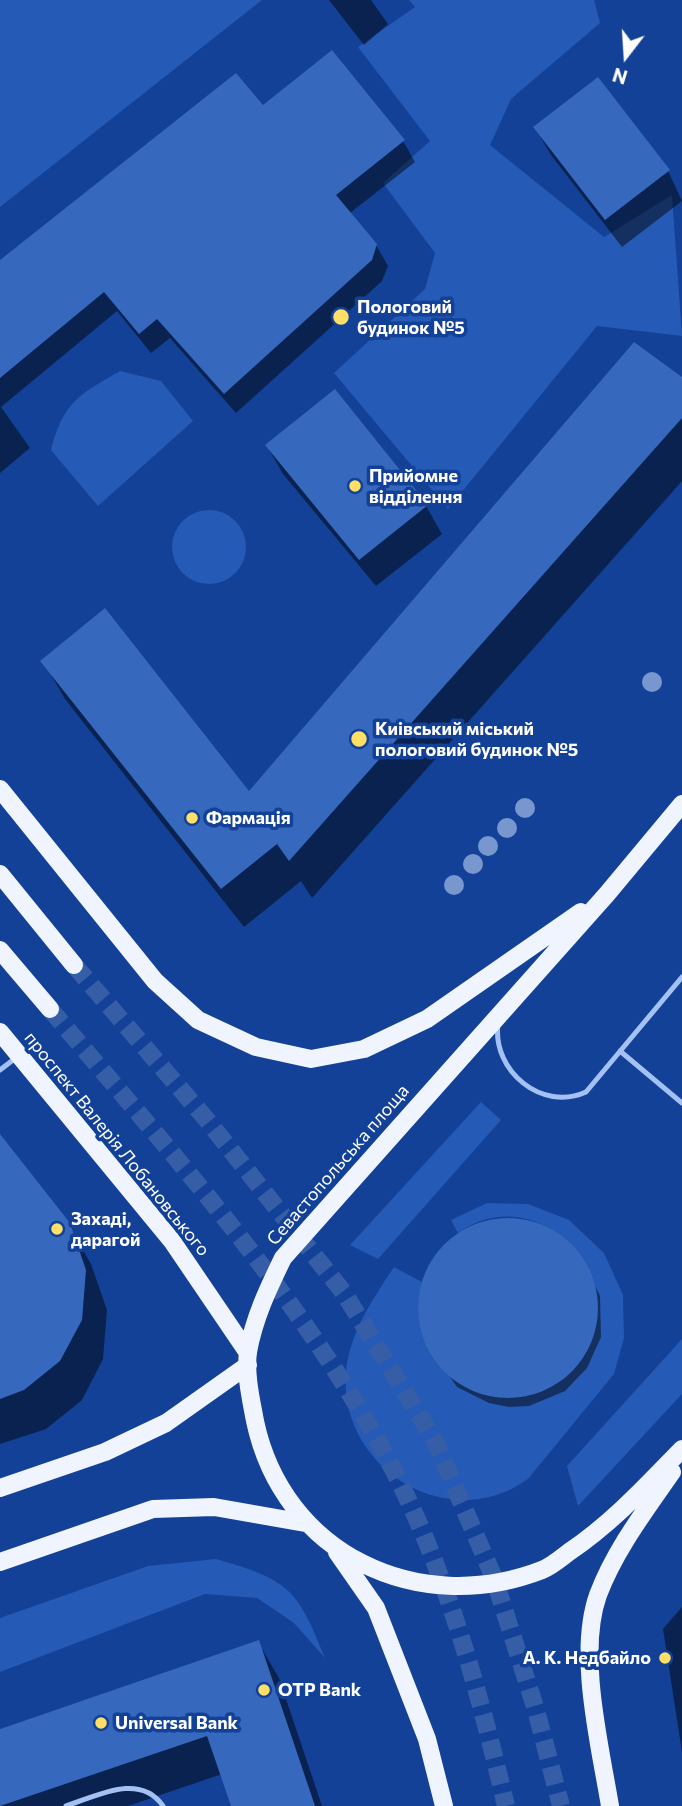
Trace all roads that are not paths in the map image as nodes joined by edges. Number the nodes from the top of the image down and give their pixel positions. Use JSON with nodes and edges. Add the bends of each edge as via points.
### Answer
{"nodes":[{"id":1,"x":0,"y":789,"type":"edge"},
{"id":2,"x":682,"y":804,"type":"edge"},
{"id":3,"x":0,"y":874,"type":"edge"},
{"id":4,"x":607,"y":894,"type":"junction"},
{"id":5,"x":0,"y":950,"type":"edge"},
{"id":6,"x":74,"y":965,"type":"tunnel mouth"},
{"id":7,"x":682,"y":977,"type":"edge"},
{"id":8,"x":50,"y":1009,"type":"tunnel mouth"},
{"id":9,"x":499,"y":1014,"type":"junction"},
{"id":10,"x":0,"y":1032,"type":"edge"},
{"id":11,"x":620,"y":1051,"type":"junction"},
{"id":12,"x":19,"y":1055,"type":"junction"},
{"id":13,"x":0,"y":1070,"type":"edge"},
{"id":14,"x":682,"y":1102,"type":"edge"},
{"id":15,"x":248,"y":1359,"type":"junction"},
{"id":16,"x":682,"y":1449,"type":"edge"},
{"id":17,"x":682,"y":1457,"type":"edge"},
{"id":18,"x":0,"y":1488,"type":"edge"},
{"id":19,"x":305,"y":1523,"type":"junction"},
{"id":20,"x":335,"y":1550,"type":"junction"},
{"id":21,"x":0,"y":1562,"type":"edge"},
{"id":22,"x":66,"y":1806,"type":"edge"},
{"id":23,"x":163,"y":1806,"type":"edge"},
{"id":24,"x":444,"y":1806,"type":"edge"},
{"id":25,"x":610,"y":1806,"type":"edge"}],
"edges":[{"from":1,"to":4,"type":"main road","via":[[155,981],[198,1020],[256,1046],[311,1059],[364,1049],[427,1019]]},
{"from":2,"to":4,"type":"main road","name":"Севастопольська площа"},
{"from":3,"to":6,"type":"main road"},
{"from":4,"to":9,"type":"main road","name":"Севастопольська площа"},
{"from":5,"to":8,"type":"main road","name":"проспект Валерія Лобановського"},
{"from":7,"to":11,"type":"lane"},
{"from":9,"to":11,"type":"lane","via":[[496,1034],[504,1060],[515,1077],[553,1099],[571,1099],[586,1092]]},
{"from":9,"to":15,"type":"main road","name":"Севастопольська площа","via":[[283,1258],[261,1304]]},
{"from":10,"to":12,"type":"main road","name":"проспект Валерія Лобановського"},
{"from":11,"to":14,"type":"lane"},
{"from":12,"to":13,"type":"lane"},
{"from":12,"to":15,"type":"main road","name":"проспект Валерія Лобановського","via":[[172,1241]]},
{"from":15,"to":18,"type":"main road","via":[[166,1423],[105,1452]]},
{"from":15,"to":19,"type":"main road","name":"Севастопольська площа","via":[[260,1444]]},
{"from":16,"to":20,"type":"main road","name":"Севастопольська площа","via":[[605,1528],[544,1569],[490,1584],[435,1587],[389,1574]]},
{"from":17,"to":25,"type":"main road","via":[[629,1533],[598,1597],[588,1667]]},
{"from":19,"to":20,"type":"main road","name":"Севастопольська площа"},
{"from":19,"to":21,"type":"main road","via":[[214,1507],[153,1509]]},
{"from":20,"to":24,"type":"main road","via":[[376,1608],[427,1739]]},
{"from":22,"to":23,"type":"lane","via":[[125,1787],[140,1787]]}]}
